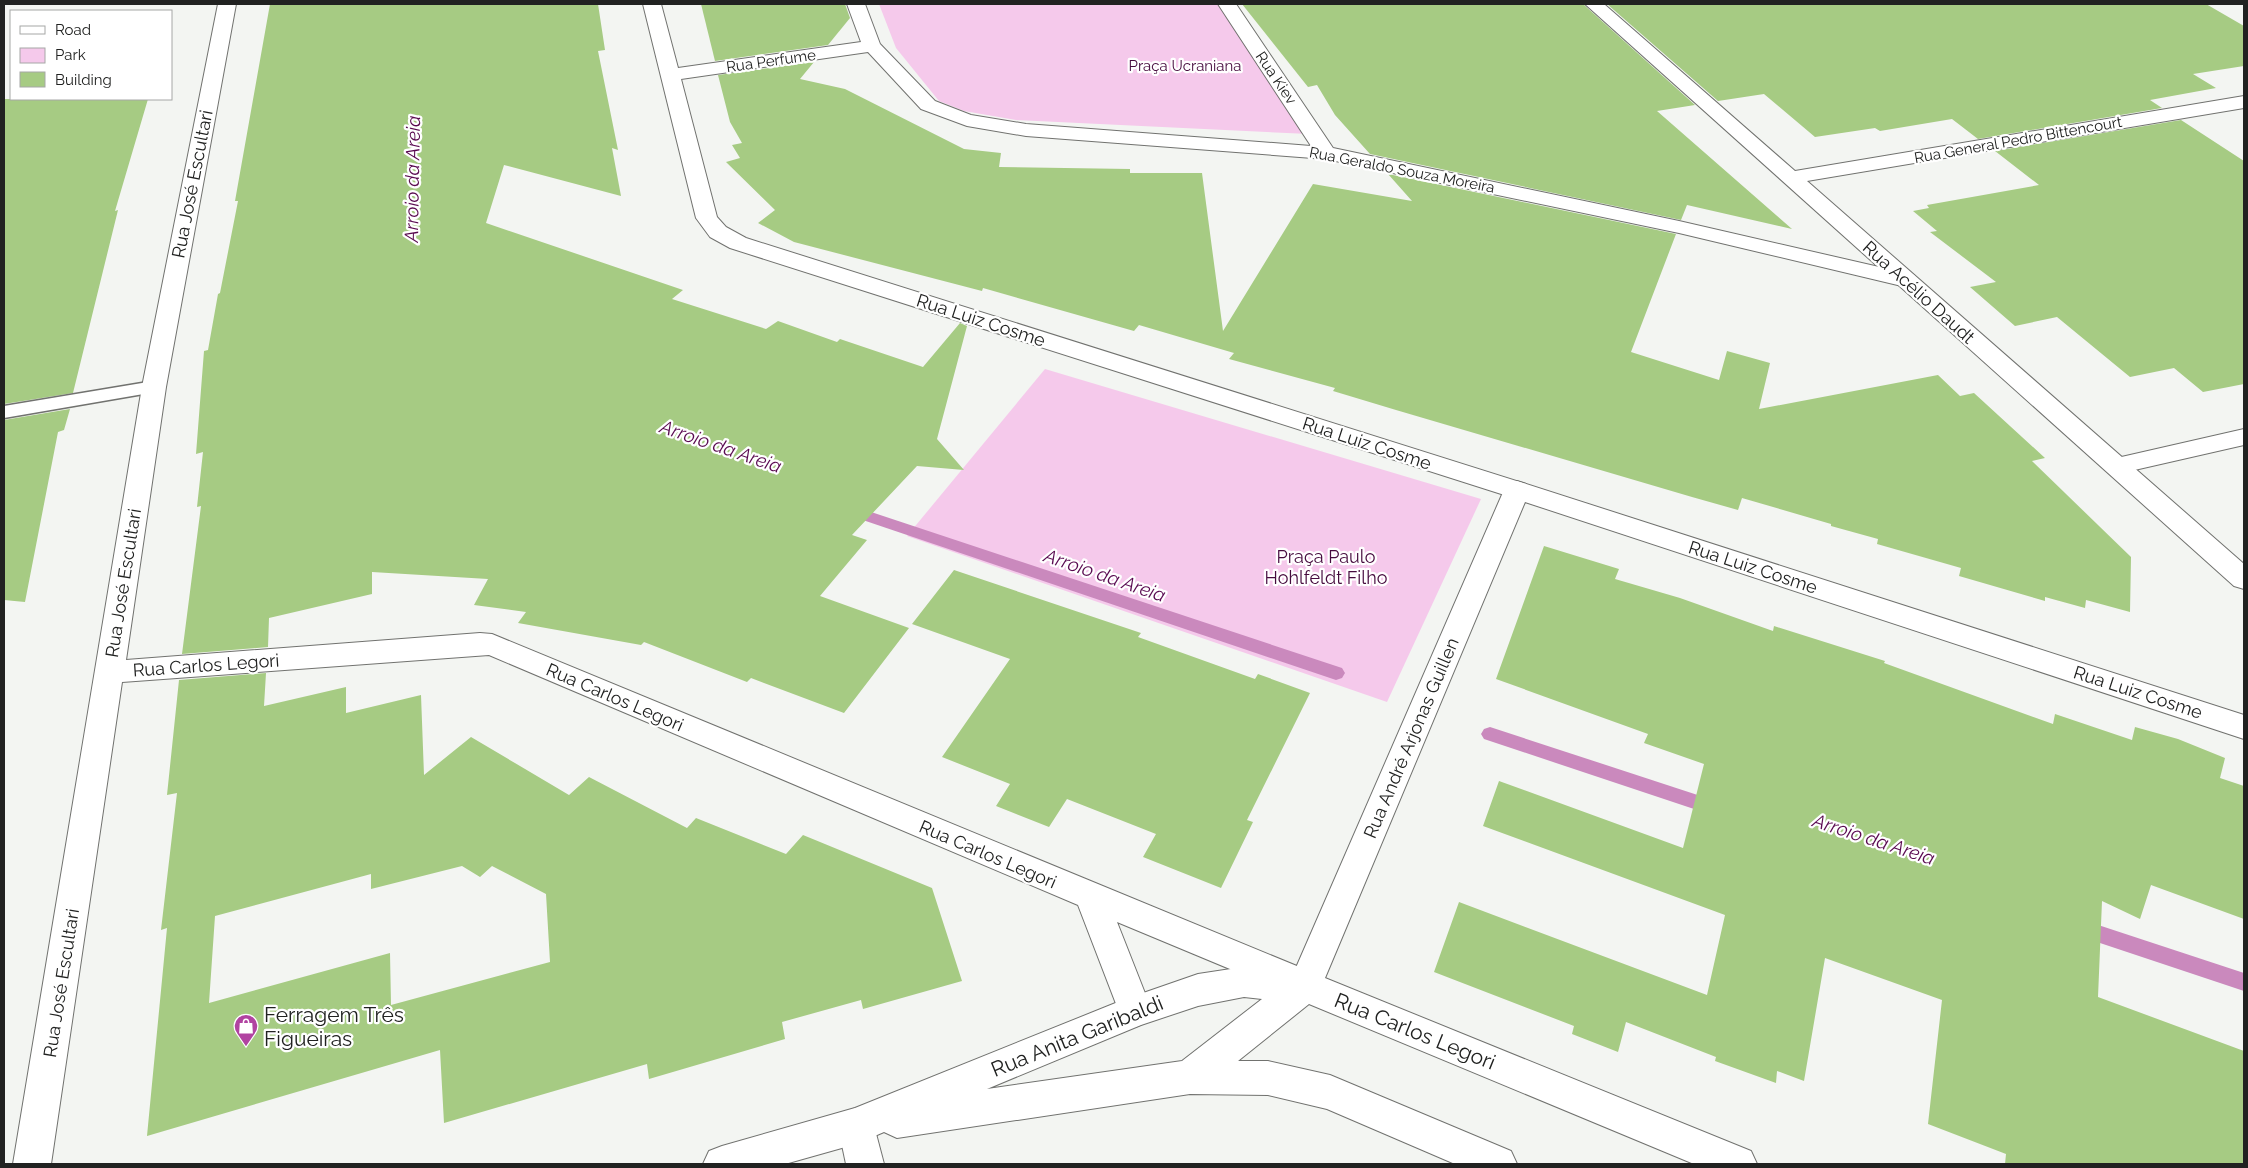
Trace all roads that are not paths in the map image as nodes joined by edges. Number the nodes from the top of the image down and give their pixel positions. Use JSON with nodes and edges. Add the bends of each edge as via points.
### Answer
{"nodes":[{"id":1,"x":227,"y":4,"type":"edge"},
{"id":2,"x":652,"y":4,"type":"edge"},
{"id":3,"x":856,"y":4,"type":"edge"},
{"id":4,"x":1227,"y":4,"type":"edge"},
{"id":5,"x":1594,"y":4,"type":"edge"},
{"id":6,"x":872,"y":46,"type":"junction"},
{"id":7,"x":671,"y":75,"type":"junction"},
{"id":8,"x":2244,"y":102,"type":"edge"},
{"id":9,"x":1326,"y":153,"type":"junction"},
{"id":10,"x":1791,"y":178,"type":"junction"},
{"id":11,"x":1906,"y":280,"type":"junction"},
{"id":12,"x":154,"y":387,"type":"junction"},
{"id":13,"x":4,"y":412,"type":"edge"},
{"id":14,"x":2244,"y":436,"type":"edge"},
{"id":15,"x":2116,"y":466,"type":"junction"},
{"id":16,"x":1517,"y":490,"type":"junction"},
{"id":17,"x":2244,"y":579,"type":"edge"},
{"id":18,"x":110,"y":672,"type":"junction"},
{"id":19,"x":2244,"y":727,"type":"edge"},
{"id":20,"x":1091,"y":897,"type":"junction"},
{"id":21,"x":1305,"y":986,"type":"junction"},
{"id":22,"x":1135,"y":1011,"type":"junction"},
{"id":23,"x":1190,"y":1077,"type":"junction"},
{"id":24,"x":856,"y":1126,"type":"junction"},
{"id":25,"x":32,"y":1164,"type":"edge"},
{"id":26,"x":722,"y":1164,"type":"edge"},
{"id":27,"x":865,"y":1164,"type":"edge"},
{"id":28,"x":1498,"y":1164,"type":"edge"},
{"id":29,"x":1738,"y":1164,"type":"edge"}],
"edges":[{"from":1,"to":12,"type":"street","name":"Rua José Escultari"},
{"from":2,"to":7,"type":"street","name":"Rua Luiz Cosme"},
{"from":3,"to":6,"type":"street","name":"Rua Geraldo Souza Moreira"},
{"from":4,"to":9,"type":"street","name":"Rua Kiev"},
{"from":5,"to":10,"type":"street","name":"Rua Acélio Daudt"},
{"from":6,"to":7,"type":"street","name":"Rua Perfume"},
{"from":6,"to":9,"type":"street","name":"Rua Geraldo Souza Moreira","via":[[928,105],[966,120],[1026,130]]},
{"from":7,"to":16,"type":"street","name":"Rua Luiz Cosme","via":[[707,218],[718,232],[738,243]]},
{"from":8,"to":10,"type":"street","name":"Rua General Pedro Bittencourt"},
{"from":9,"to":11,"type":"street","name":"Rua Geraldo Souza Moreira","via":[[1679,227]]},
{"from":10,"to":11,"type":"street","name":"Rua Acélio Daudt"},
{"from":11,"to":15,"type":"street","name":"Rua Acélio Daudt"},
{"from":12,"to":13,"type":"lane"},
{"from":12,"to":18,"type":"street","name":"Rua José Escultari"},
{"from":14,"to":15,"type":"street"},
{"from":15,"to":17,"type":"street","name":"Rua Acélio Daudt"},
{"from":16,"to":19,"type":"street","name":"Rua Luiz Cosme"},
{"from":16,"to":21,"type":"street","name":"Rua André Arjonas Guillen"},
{"from":18,"to":20,"type":"street","name":"Rua Carlos Legori","via":[[492,645]]},
{"from":18,"to":25,"type":"street","name":"Rua José Escultari"},
{"from":20,"to":21,"type":"street","name":"Rua Carlos Legori"},
{"from":20,"to":22,"type":"street"},
{"from":21,"to":22,"type":"street","name":"Rua Anita Garibaldi","via":[[1244,982],[1198,990]]},
{"from":21,"to":23,"type":"street"},
{"from":21,"to":29,"type":"street","name":"Rua Carlos Legori"},
{"from":22,"to":24,"type":"street","name":"Rua Anita Garibaldi"},
{"from":23,"to":24,"type":"street","name":"Rua Anita Garibaldi"},
{"from":23,"to":28,"type":"street","via":[[1268,1078],[1330,1092]]},
{"from":24,"to":26,"type":"street","name":"Rua Anita Garibaldi"},
{"from":24,"to":27,"type":"street"}]}
